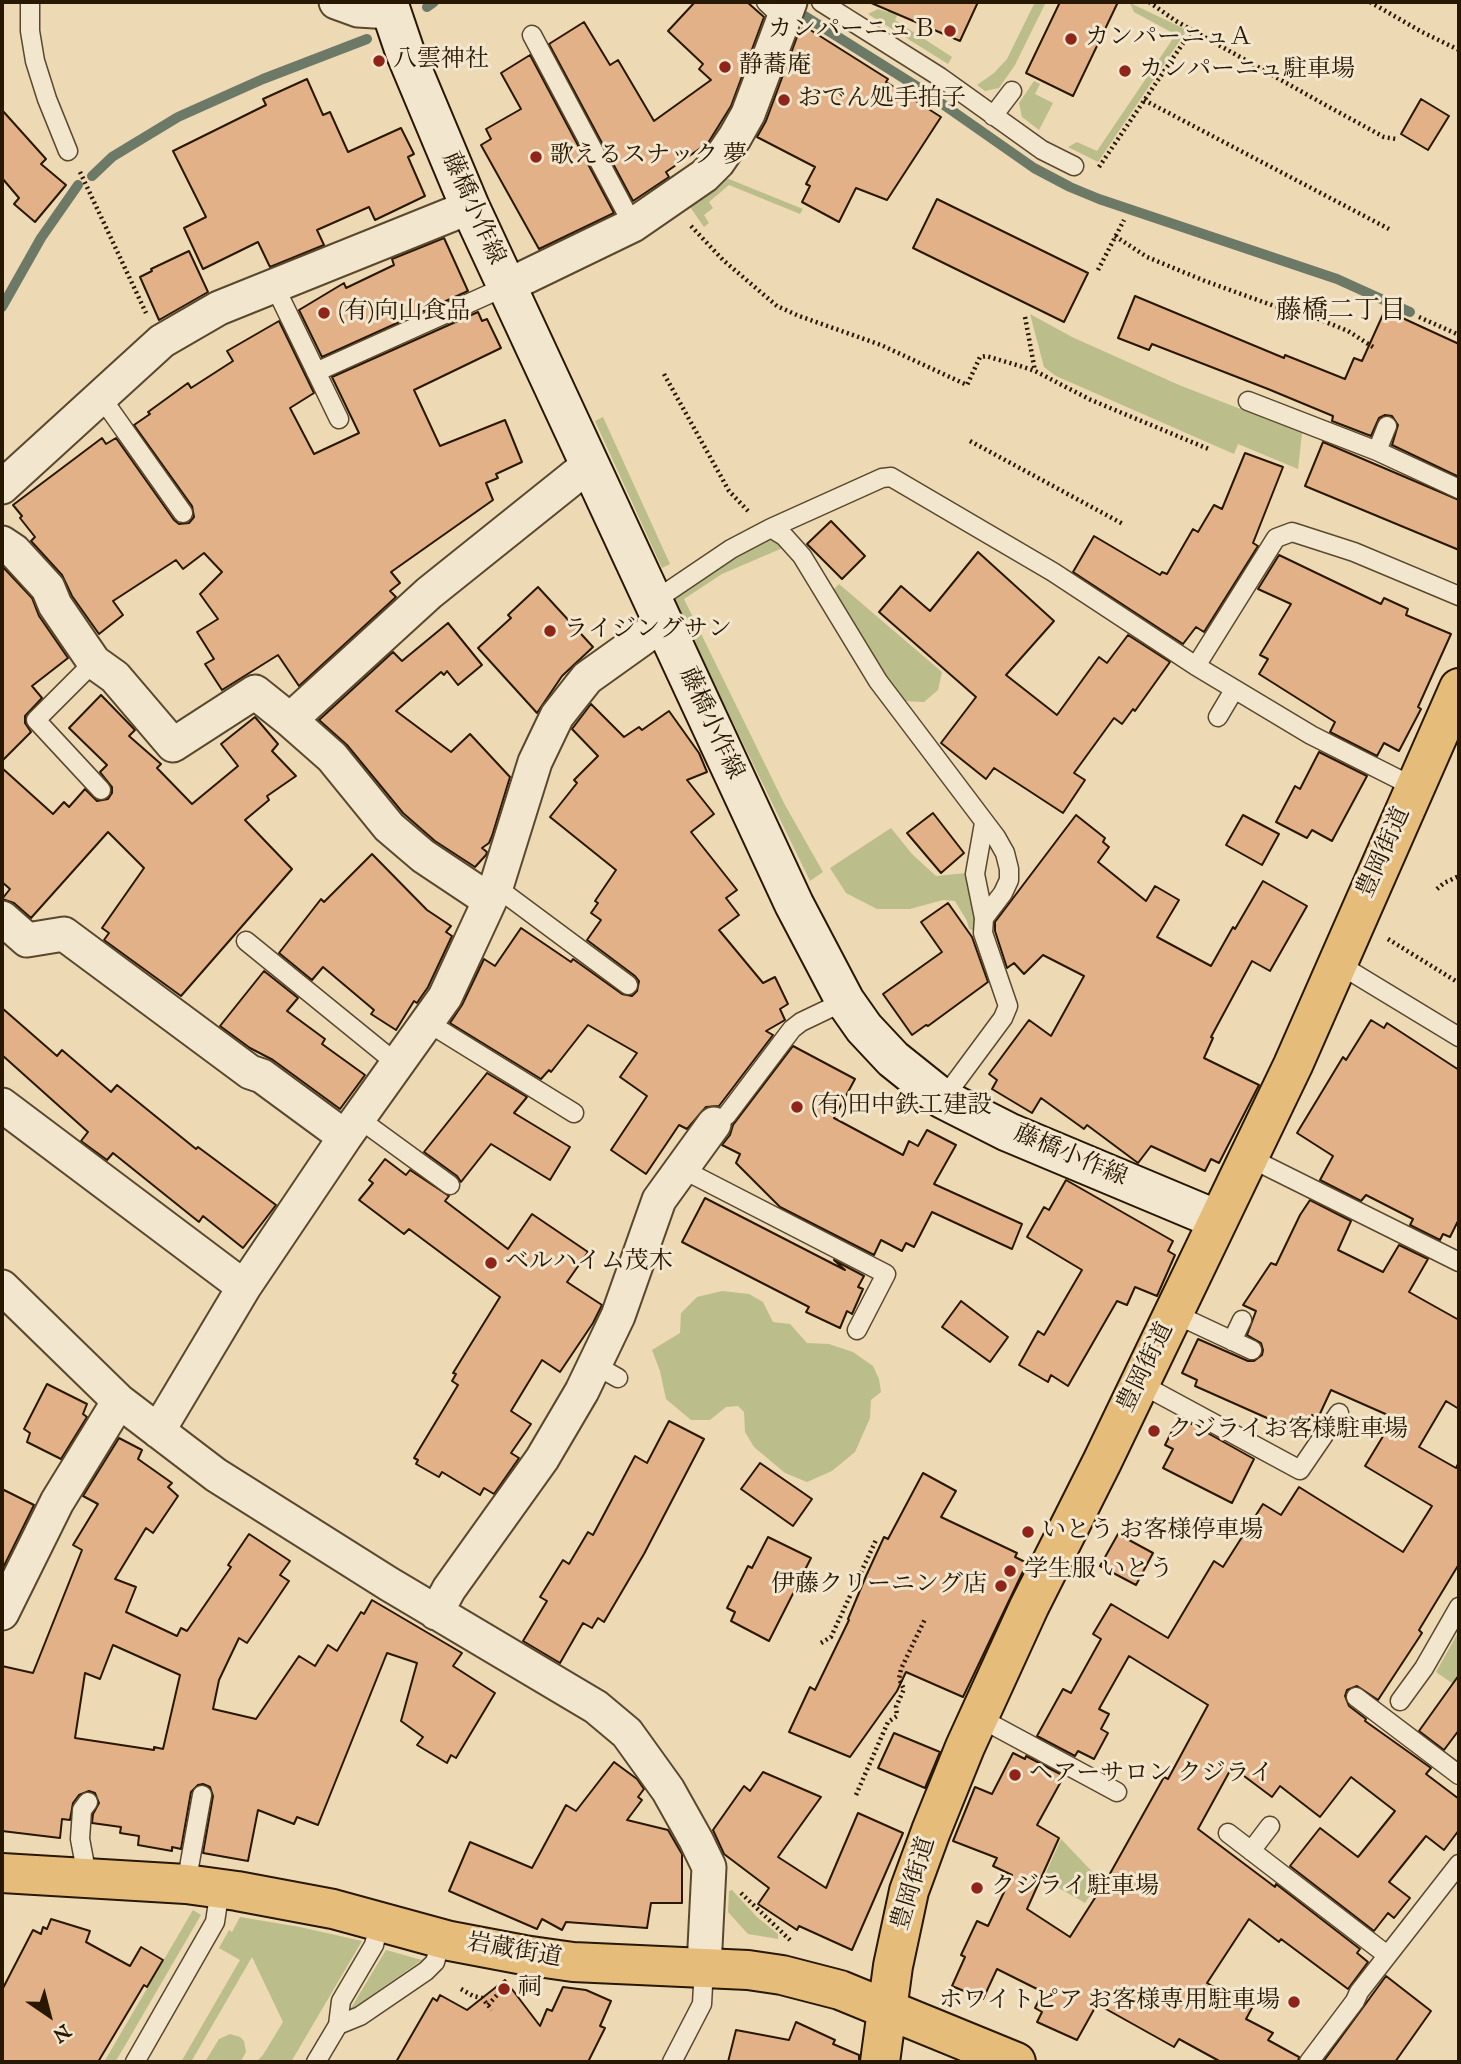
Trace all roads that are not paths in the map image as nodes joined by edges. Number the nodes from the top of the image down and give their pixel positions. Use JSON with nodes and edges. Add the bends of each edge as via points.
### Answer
{"nodes":[{"id":1,"x":30,"y":2,"type":"edge"},
{"id":2,"x":336,"y":2,"type":"edge"},
{"id":3,"x":821,"y":2,"type":"edge"},
{"id":4,"x":390,"y":7,"type":"edge"},
{"id":5,"x":780,"y":7,"type":"edge"},
{"id":6,"x":532,"y":36,"type":"dead end"},
{"id":7,"x":1012,"y":91,"type":"dead end"},
{"id":8,"x":993,"y":116,"type":"junction"},
{"id":9,"x":68,"y":151,"type":"road end"},
{"id":10,"x":1074,"y":166,"type":"dead end"},
{"id":11,"x":470,"y":207,"type":"junction"},
{"id":12,"x":634,"y":225,"type":"junction"},
{"id":13,"x":274,"y":285,"type":"junction"},
{"id":14,"x":507,"y":286,"type":"junction"},
{"id":15,"x":316,"y":372,"type":"junction"},
{"id":16,"x":101,"y":397,"type":"junction"},
{"id":17,"x":1248,"y":401,"type":"dead end"},
{"id":18,"x":339,"y":419,"type":"dead end"},
{"id":19,"x":1387,"y":426,"type":"dead end"},
{"id":20,"x":1377,"y":451,"type":"junction"},
{"id":21,"x":590,"y":464,"type":"junction"},
{"id":22,"x":2,"y":487,"type":"edge"},
{"id":23,"x":1459,"y":489,"type":"edge"},
{"id":24,"x":183,"y":513,"type":"dead end"},
{"id":25,"x":771,"y":528,"type":"junction"},
{"id":26,"x":2,"y":543,"type":"edge"},
{"id":27,"x":1459,"y":596,"type":"edge"},
{"id":28,"x":659,"y":612,"type":"junction"},
{"id":29,"x":94,"y":662,"type":"junction"},
{"id":30,"x":1196,"y":666,"type":"junction"},
{"id":31,"x":1459,"y":688,"type":"edge"},
{"id":32,"x":1234,"y":690,"type":"junction"},
{"id":33,"x":1218,"y":718,"type":"dead end"},
{"id":34,"x":290,"y":720,"type":"junction"},
{"id":35,"x":1414,"y":787,"type":"junction"},
{"id":36,"x":101,"y":790,"type":"dead end"},
{"id":37,"x":984,"y":823,"type":"junction"},
{"id":38,"x":492,"y":893,"type":"junction"},
{"id":39,"x":2,"y":918,"type":"edge"},
{"id":40,"x":984,"y":918,"type":"junction"},
{"id":41,"x":246,"y":941,"type":"dead end"},
{"id":42,"x":1336,"y":963,"type":"junction"},
{"id":43,"x":628,"y":985,"type":"dead end"},
{"id":44,"x":845,"y":1001,"type":"junction"},
{"id":45,"x":427,"y":1022,"type":"junction"},
{"id":46,"x":1459,"y":1037,"type":"edge"},
{"id":47,"x":396,"y":1063,"type":"junction"},
{"id":48,"x":943,"y":1099,"type":"junction"},
{"id":49,"x":2,"y":1105,"type":"edge"},
{"id":50,"x":574,"y":1113,"type":"dead end"},
{"id":51,"x":714,"y":1124,"type":"joint"},
{"id":52,"x":351,"y":1128,"type":"junction"},
{"id":53,"x":1248,"y":1157,"type":"junction"},
{"id":54,"x":682,"y":1169,"type":"junction"},
{"id":55,"x":450,"y":1185,"type":"dead end"},
{"id":56,"x":1218,"y":1220,"type":"junction"},
{"id":57,"x":1459,"y":1262,"type":"edge"},
{"id":58,"x":2,"y":1287,"type":"edge"},
{"id":59,"x":244,"y":1287,"type":"junction"},
{"id":60,"x":1173,"y":1313,"type":"junction"},
{"id":61,"x":1242,"y":1320,"type":"dead end"},
{"id":62,"x":857,"y":1329,"type":"dead end"},
{"id":63,"x":1232,"y":1341,"type":"junction"},
{"id":64,"x":1252,"y":1350,"type":"dead end"},
{"id":65,"x":1139,"y":1383,"type":"junction"},
{"id":66,"x":119,"y":1401,"type":"junction"},
{"id":67,"x":1339,"y":1413,"type":"dead end"},
{"id":68,"x":158,"y":1431,"type":"junction"},
{"id":69,"x":1459,"y":1607,"type":"edge"},
{"id":70,"x":2,"y":1613,"type":"edge"},
{"id":71,"x":436,"y":1613,"type":"junction"},
{"id":72,"x":1356,"y":1698,"type":"dead end"},
{"id":73,"x":1400,"y":1701,"type":"dead end"},
{"id":74,"x":978,"y":1717,"type":"junction"},
{"id":75,"x":1459,"y":1775,"type":"edge"},
{"id":76,"x":1117,"y":1792,"type":"dead end"},
{"id":77,"x":202,"y":1795,"type":"dead end"},
{"id":78,"x":88,"y":1802,"type":"dead end"},
{"id":79,"x":1270,"y":1826,"type":"dead end"},
{"id":80,"x":1228,"y":1833,"type":"dead end"},
{"id":81,"x":1251,"y":1851,"type":"junction"},
{"id":82,"x":1459,"y":1864,"type":"edge"},
{"id":83,"x":2,"y":1873,"type":"edge"},
{"id":84,"x":87,"y":1877,"type":"junction"},
{"id":85,"x":203,"y":1886,"type":"junction"},
{"id":86,"x":380,"y":1921,"type":"junction"},
{"id":87,"x":442,"y":1938,"type":"junction"},
{"id":88,"x":1387,"y":1955,"type":"junction"},
{"id":89,"x":704,"y":1967,"type":"junction"},
{"id":90,"x":887,"y":2008,"type":"junction"},
{"id":91,"x":338,"y":2025,"type":"junction"},
{"id":92,"x":135,"y":2062,"type":"edge"},
{"id":93,"x":316,"y":2062,"type":"edge"},
{"id":94,"x":672,"y":2062,"type":"edge"},
{"id":95,"x":880,"y":2062,"type":"edge"},
{"id":96,"x":1016,"y":2062,"type":"edge"},
{"id":97,"x":1309,"y":2062,"type":"edge"}],
"edges":[{"from":1,"to":9,"type":"lane","via":[[35,61]]},
{"from":2,"to":4,"type":"street","via":[[358,10]]},
{"from":3,"to":8,"type":"lane"},
{"from":4,"to":11,"type":"main road","name":"藤橋小作線"},
{"from":5,"to":12,"type":"street","via":[[748,114],[735,137],[704,176]]},
{"from":6,"to":12,"type":"lane"},
{"from":7,"to":8,"type":"lane"},
{"from":8,"to":10,"type":"lane"},
{"from":11,"to":13,"type":"street"},
{"from":11,"to":14,"type":"main road","name":"藤橋小作線"},
{"from":12,"to":14,"type":"street"},
{"from":13,"to":15,"type":"lane"},
{"from":13,"to":16,"type":"street","via":[[219,308],[162,341]]},
{"from":14,"to":15,"type":"lane"},
{"from":14,"to":21,"type":"main road","name":"藤橋小作線"},
{"from":15,"to":18,"type":"lane"},
{"from":16,"to":22,"type":"street"},
{"from":16,"to":24,"type":"lane"},
{"from":17,"to":20,"type":"lane"},
{"from":19,"to":20,"type":"lane"},
{"from":20,"to":23,"type":"lane"},
{"from":21,"to":28,"type":"main road","name":"藤橋小作線"},
{"from":21,"to":34,"type":"street","via":[[429,593]]},
{"from":25,"to":28,"type":"lane","via":[[731,549]]},
{"from":25,"to":30,"type":"lane","via":[[891,477],[1053,572]]},
{"from":25,"to":37,"type":"lane","via":[[802,555],[878,681]]},
{"from":26,"to":29,"type":"street","via":[[47,588]]},
{"from":27,"to":30,"type":"lane","via":[[1354,552],[1292,532],[1276,538]]},
{"from":28,"to":38,"type":"street","via":[[587,678],[557,716],[535,762]]},
{"from":28,"to":44,"type":"main road","name":"藤橋小作線","via":[[794,904]]},
{"from":29,"to":34,"type":"street","via":[[115,677],[173,745],[255,692]]},
{"from":29,"to":36,"type":"lane","via":[[36,720]]},
{"from":30,"to":32,"type":"lane"},
{"from":31,"to":35,"type":"main road","name":"豊岡街道"},
{"from":32,"to":33,"type":"lane"},
{"from":32,"to":35,"type":"lane","via":[[1350,757]]},
{"from":34,"to":38,"type":"street","via":[[332,757],[389,827],[424,856]]},
{"from":35,"to":42,"type":"main road","name":"豊岡街道"},
{"from":37,"to":40,"type":"lane","via":[[975,874]]},
{"from":37,"to":40,"type":"lane","via":[[996,837],[1009,880]]},
{"from":38,"to":43,"type":"lane"},
{"from":38,"to":45,"type":"street","via":[[445,997]]},
{"from":39,"to":52,"type":"street","via":[[27,940],[64,934],[250,1072]]},
{"from":40,"to":48,"type":"lane","via":[[983,933],[1008,1006]]},
{"from":41,"to":47,"type":"lane"},
{"from":42,"to":46,"type":"lane"},
{"from":42,"to":53,"type":"main road","name":"豊岡街道"},
{"from":44,"to":48,"type":"main road","name":"藤橋小作線","via":[[893,1059]]},
{"from":44,"to":51,"type":"lane","via":[[792,1029],[727,1115]]},
{"from":45,"to":47,"type":"street"},
{"from":45,"to":50,"type":"lane"},
{"from":47,"to":52,"type":"street"},
{"from":48,"to":56,"type":"main road","name":"藤橋小作線","via":[[1009,1132]]},
{"from":49,"to":59,"type":"street"},
{"from":51,"to":54,"type":"street"},
{"from":52,"to":55,"type":"lane"},
{"from":52,"to":59,"type":"street"},
{"from":53,"to":56,"type":"main road","name":"豊岡街道"},
{"from":53,"to":57,"type":"lane"},
{"from":54,"to":62,"type":"lane","via":[[887,1274]]},
{"from":54,"to":71,"type":"street","via":[[659,1200],[618,1316],[607,1372]]},
{"from":56,"to":60,"type":"main road","name":"豊岡街道"},
{"from":58,"to":66,"type":"street"},
{"from":59,"to":68,"type":"street"},
{"from":60,"to":63,"type":"lane"},
{"from":60,"to":65,"type":"main road","name":"豊岡街道"},
{"from":61,"to":63,"type":"lane"},
{"from":63,"to":64,"type":"lane"},
{"from":65,"to":67,"type":"lane","via":[[1300,1470]]},
{"from":65,"to":74,"type":"main road","name":"豊岡街道"},
{"from":66,"to":68,"type":"street"},
{"from":66,"to":70,"type":"street","via":[[57,1502]]},
{"from":68,"to":71,"type":"street","via":[[216,1475]]},
{"from":69,"to":73,"type":"lane"},
{"from":71,"to":89,"type":"street","via":[[596,1707],[642,1752],[680,1810],[709,1867]]},
{"from":72,"to":75,"type":"lane"},
{"from":74,"to":76,"type":"lane"},
{"from":74,"to":90,"type":"main road","name":"豊岡街道","via":[[909,1891]]},
{"from":77,"to":85,"type":"lane"},
{"from":78,"to":84,"type":"lane","via":[[82,1810],[80,1839]]},
{"from":79,"to":81,"type":"lane"},
{"from":80,"to":81,"type":"lane"},
{"from":81,"to":88,"type":"lane"},
{"from":82,"to":88,"type":"lane"},
{"from":83,"to":84,"type":"main road","name":"岩蔵街道"},
{"from":84,"to":85,"type":"main road","name":"岩蔵街道"},
{"from":85,"to":86,"type":"main road","name":"岩蔵街道"},
{"from":85,"to":92,"type":"lane","via":[[215,1922]]},
{"from":86,"to":87,"type":"main road","name":"岩蔵街道"},
{"from":86,"to":91,"type":"lane","via":[[374,1945],[341,2001]]},
{"from":87,"to":89,"type":"main road","name":"岩蔵街道","via":[[573,1962]]},
{"from":87,"to":91,"type":"lane","via":[[435,1962],[426,1971],[360,2016]]},
{"from":88,"to":97,"type":"lane"},
{"from":89,"to":90,"type":"main road","name":"岩蔵街道","via":[[782,1975]]},
{"from":89,"to":94,"type":"lane","via":[[702,2004]]},
{"from":90,"to":95,"type":"main road","name":"豊岡街道"},
{"from":90,"to":96,"type":"main road","name":"岩蔵街道"},
{"from":91,"to":93,"type":"lane"}]}
